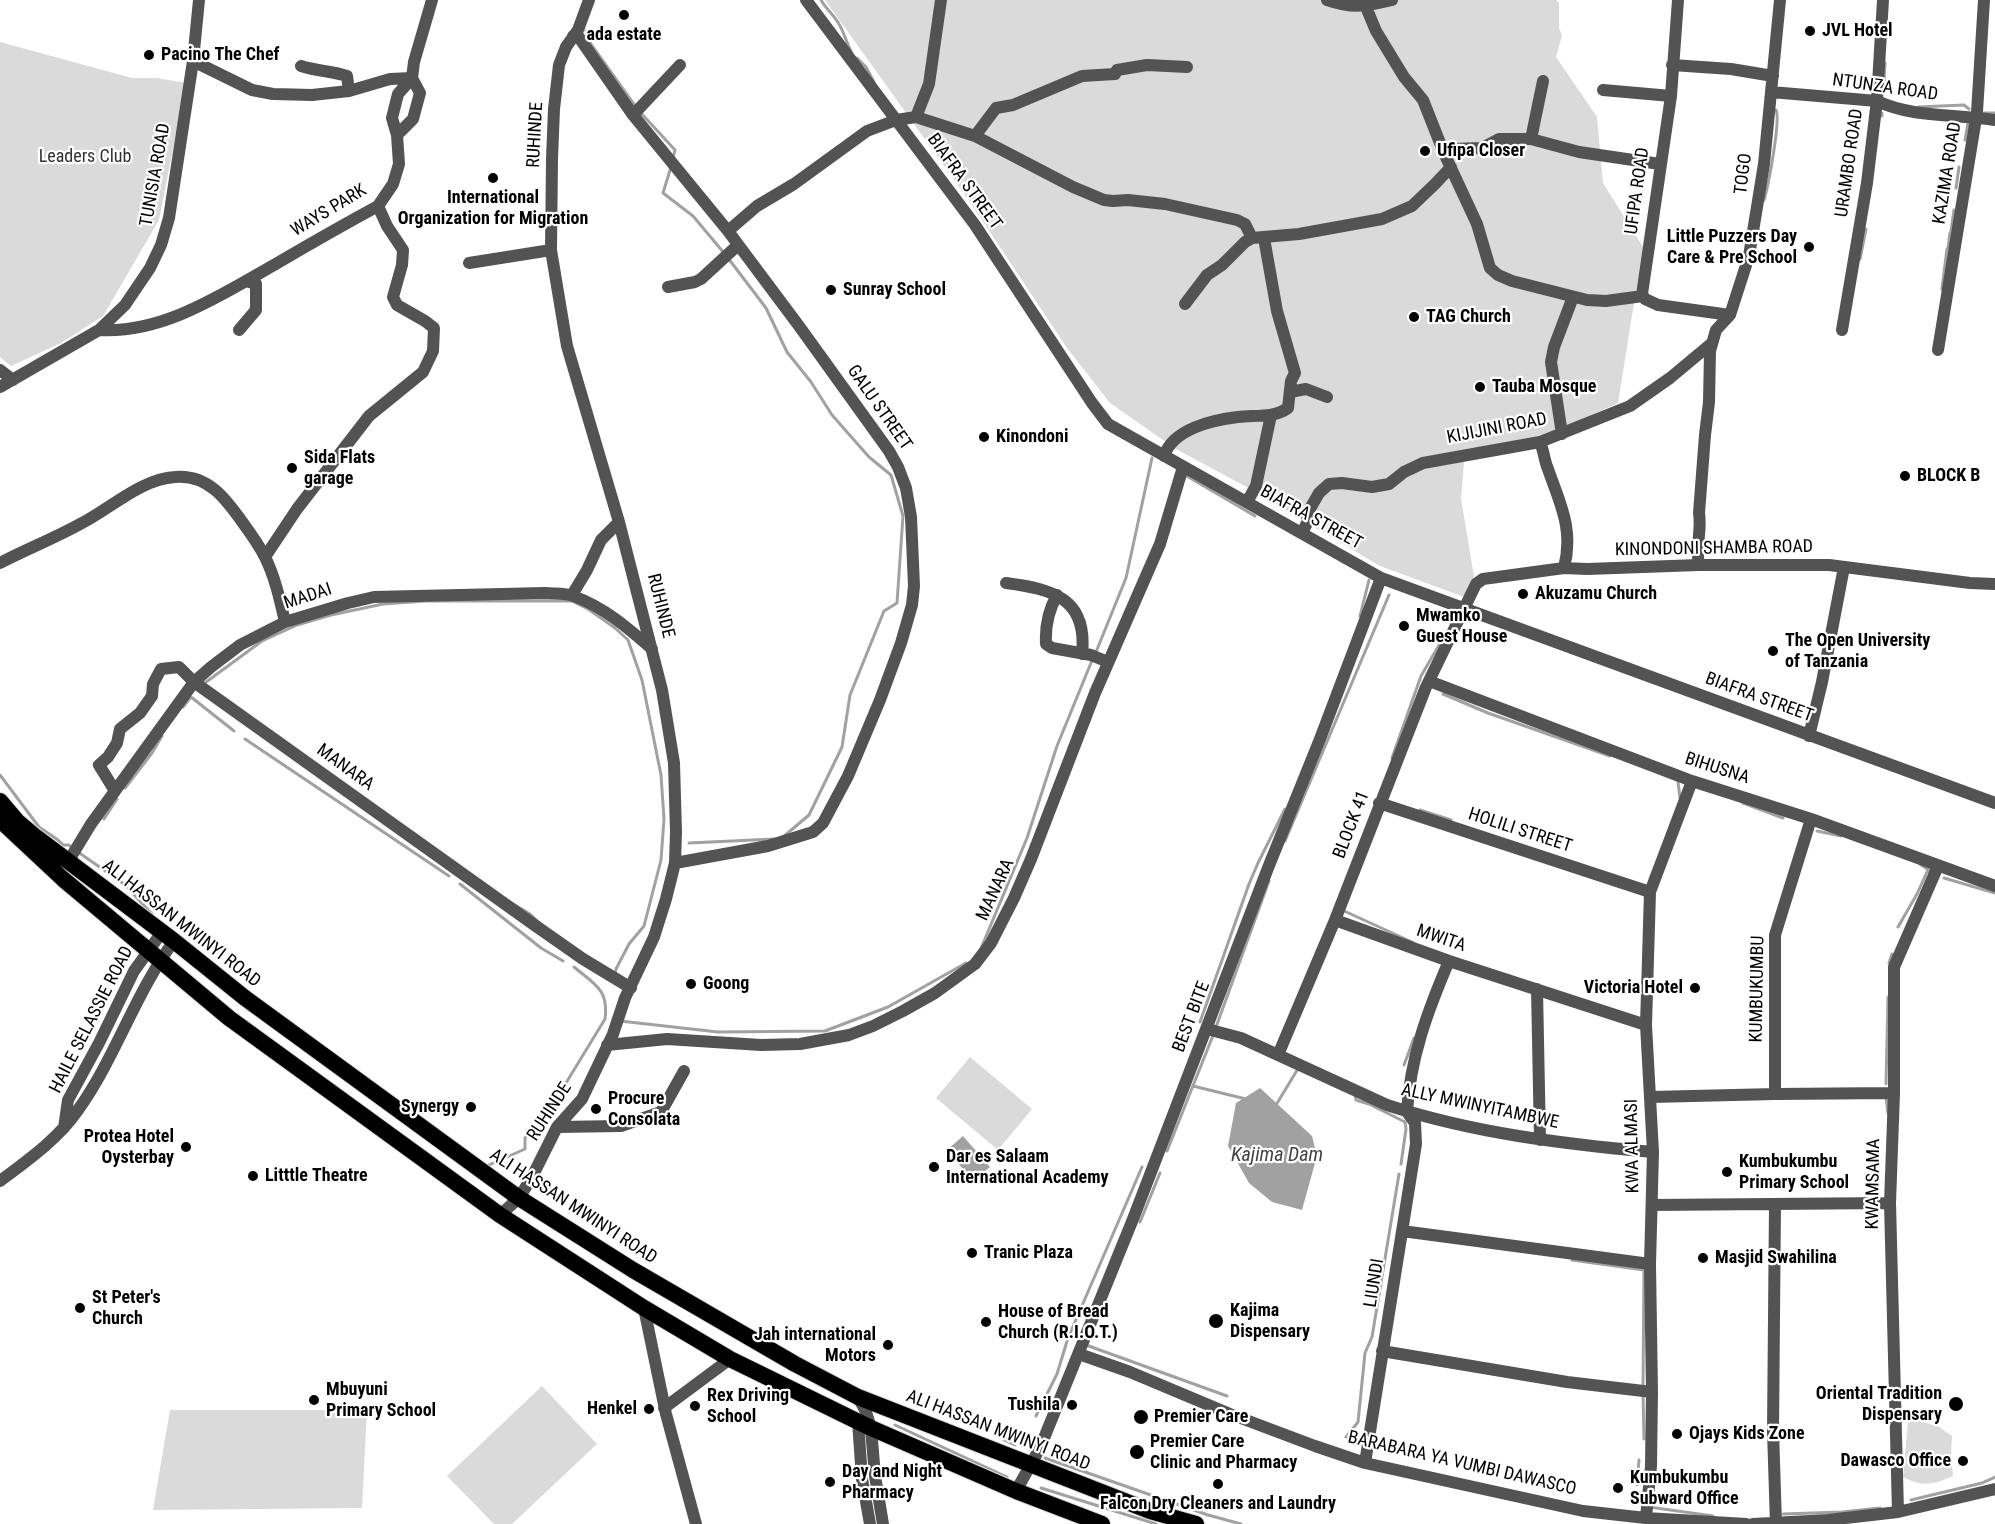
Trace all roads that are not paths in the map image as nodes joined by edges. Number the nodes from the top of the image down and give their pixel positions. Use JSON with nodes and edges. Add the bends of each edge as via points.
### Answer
{"nodes":[{"id":1,"x":199,"y":0,"type":"edge"},
{"id":2,"x":432,"y":0,"type":"edge"},
{"id":3,"x":589,"y":0,"type":"edge"},
{"id":4,"x":806,"y":0,"type":"edge"},
{"id":5,"x":941,"y":0,"type":"edge"},
{"id":6,"x":1327,"y":0,"type":"edge"},
{"id":7,"x":1392,"y":0,"type":"edge"},
{"id":8,"x":1678,"y":0,"type":"edge"},
{"id":9,"x":1780,"y":0,"type":"edge"},
{"id":10,"x":1883,"y":0,"type":"edge"},
{"id":11,"x":1984,"y":0,"type":"edge"},
{"id":12,"x":1366,"y":3,"type":"edge"},
{"id":13,"x":573,"y":36,"type":"junction"},
{"id":14,"x":193,"y":61,"type":"junction"},
{"id":15,"x":680,"y":65,"type":"dead end"},
{"id":16,"x":1672,"y":65,"type":"junction"},
{"id":17,"x":301,"y":66,"type":"dead end"},
{"id":18,"x":1187,"y":67,"type":"dead end"},
{"id":19,"x":1773,"y":76,"type":"junction"},
{"id":20,"x":412,"y":78,"type":"junction"},
{"id":21,"x":1543,"y":81,"type":"dead end"},
{"id":22,"x":1603,"y":90,"type":"dead end"},
{"id":23,"x":349,"y":91,"type":"junction"},
{"id":24,"x":1771,"y":92,"type":"junction"},
{"id":25,"x":1671,"y":96,"type":"junction"},
{"id":26,"x":1876,"y":101,"type":"junction"},
{"id":27,"x":633,"y":115,"type":"junction"},
{"id":28,"x":916,"y":117,"type":"junction"},
{"id":29,"x":1976,"y":117,"type":"junction"},
{"id":30,"x":896,"y":120,"type":"junction"},
{"id":31,"x":1995,"y":120,"type":"edge"},
{"id":32,"x":397,"y":135,"type":"junction"},
{"id":33,"x":975,"y":136,"type":"junction"},
{"id":34,"x":1531,"y":139,"type":"junction"},
{"id":35,"x":1444,"y":153,"type":"junction"},
{"id":36,"x":1660,"y":164,"type":"junction"},
{"id":37,"x":1450,"y":167,"type":"junction"},
{"id":38,"x":378,"y":206,"type":"junction"},
{"id":39,"x":728,"y":231,"type":"junction"},
{"id":40,"x":1258,"y":238,"type":"junction"},
{"id":41,"x":738,"y":245,"type":"junction"},
{"id":42,"x":551,"y":250,"type":"junction"},
{"id":43,"x":469,"y":263,"type":"dead end"},
{"id":44,"x":251,"y":282,"type":"junction"},
{"id":45,"x":668,"y":287,"type":"dead end"},
{"id":46,"x":1643,"y":296,"type":"junction"},
{"id":47,"x":1573,"y":297,"type":"junction"},
{"id":48,"x":1185,"y":304,"type":"dead end"},
{"id":49,"x":1730,"y":315,"type":"junction"},
{"id":50,"x":99,"y":330,"type":"junction"},
{"id":51,"x":239,"y":330,"type":"dead end"},
{"id":52,"x":1842,"y":330,"type":"dead end"},
{"id":53,"x":1712,"y":343,"type":"junction"},
{"id":54,"x":1938,"y":350,"type":"dead end"},
{"id":55,"x":0,"y":370,"type":"edge"},
{"id":56,"x":13,"y":380,"type":"junction"},
{"id":57,"x":0,"y":387,"type":"edge"},
{"id":58,"x":1290,"y":392,"type":"junction"},
{"id":59,"x":1327,"y":397,"type":"dead end"},
{"id":60,"x":1271,"y":415,"type":"junction"},
{"id":61,"x":1562,"y":434,"type":"junction"},
{"id":62,"x":1540,"y":442,"type":"junction"},
{"id":63,"x":1164,"y":456,"type":"junction"},
{"id":64,"x":1184,"y":467,"type":"junction"},
{"id":65,"x":1247,"y":502,"type":"junction"},
{"id":66,"x":619,"y":522,"type":"junction"},
{"id":67,"x":1302,"y":533,"type":"junction"},
{"id":68,"x":265,"y":557,"type":"junction"},
{"id":69,"x":0,"y":563,"type":"edge"},
{"id":70,"x":1699,"y":565,"type":"junction"},
{"id":71,"x":1845,"y":567,"type":"junction"},
{"id":72,"x":1564,"y":568,"type":"junction"},
{"id":73,"x":1381,"y":579,"type":"junction"},
{"id":74,"x":1006,"y":583,"type":"dead end"},
{"id":75,"x":1995,"y":584,"type":"edge"},
{"id":76,"x":1057,"y":595,"type":"junction"},
{"id":77,"x":572,"y":596,"type":"junction"},
{"id":78,"x":1464,"y":610,"type":"junction"},
{"id":79,"x":285,"y":622,"type":"junction"},
{"id":80,"x":653,"y":650,"type":"junction"},
{"id":81,"x":1095,"y":657,"type":"junction"},
{"id":82,"x":1429,"y":681,"type":"junction"},
{"id":83,"x":194,"y":682,"type":"junction"},
{"id":84,"x":1809,"y":736,"type":"junction"},
{"id":85,"x":1692,"y":781,"type":"junction"},
{"id":86,"x":115,"y":791,"type":"junction"},
{"id":87,"x":0,"y":801,"type":"edge"},
{"id":88,"x":1379,"y":803,"type":"junction"},
{"id":89,"x":1995,"y":803,"type":"edge"},
{"id":90,"x":0,"y":819,"type":"edge"},
{"id":91,"x":1811,"y":819,"type":"junction"},
{"id":92,"x":68,"y":862,"type":"junction"},
{"id":93,"x":675,"y":863,"type":"junction"},
{"id":94,"x":1938,"y":866,"type":"junction"},
{"id":95,"x":1995,"y":886,"type":"edge"},
{"id":96,"x":1650,"y":892,"type":"junction"},
{"id":97,"x":1335,"y":920,"type":"junction"},
{"id":98,"x":168,"y":936,"type":"junction"},
{"id":99,"x":154,"y":955,"type":"junction"},
{"id":100,"x":1449,"y":961,"type":"junction"},
{"id":101,"x":631,"y":988,"type":"junction"},
{"id":102,"x":1537,"y":989,"type":"junction"},
{"id":103,"x":1646,"y":1025,"type":"junction"},
{"id":104,"x":1207,"y":1029,"type":"junction"},
{"id":105,"x":607,"y":1045,"type":"junction"},
{"id":106,"x":1278,"y":1055,"type":"junction"},
{"id":107,"x":684,"y":1071,"type":"dead end"},
{"id":108,"x":1894,"y":1093,"type":"junction"},
{"id":109,"x":1775,"y":1094,"type":"junction"},
{"id":110,"x":1651,"y":1097,"type":"junction"},
{"id":111,"x":1407,"y":1112,"type":"junction"},
{"id":112,"x":557,"y":1127,"type":"junction"},
{"id":113,"x":1540,"y":1140,"type":"junction"},
{"id":114,"x":1653,"y":1152,"type":"junction"},
{"id":115,"x":0,"y":1181,"type":"edge"},
{"id":116,"x":519,"y":1198,"type":"junction"},
{"id":117,"x":1890,"y":1203,"type":"junction"},
{"id":118,"x":1775,"y":1204,"type":"junction"},
{"id":119,"x":1652,"y":1205,"type":"junction"},
{"id":120,"x":500,"y":1215,"type":"junction"},
{"id":121,"x":1402,"y":1231,"type":"junction"},
{"id":122,"x":1650,"y":1264,"type":"junction"},
{"id":123,"x":644,"y":1308,"type":"junction"},
{"id":124,"x":1382,"y":1351,"type":"junction"},
{"id":125,"x":1079,"y":1354,"type":"junction"},
{"id":126,"x":730,"y":1359,"type":"junction"},
{"id":127,"x":1652,"y":1392,"type":"junction"},
{"id":128,"x":858,"y":1397,"type":"junction"},
{"id":129,"x":664,"y":1408,"type":"junction"},
{"id":130,"x":865,"y":1424,"type":"junction"},
{"id":131,"x":1365,"y":1463,"type":"junction"},
{"id":132,"x":1030,"y":1465,"type":"junction"},
{"id":133,"x":1995,"y":1489,"type":"edge"},
{"id":134,"x":1016,"y":1491,"type":"junction"},
{"id":135,"x":1898,"y":1512,"type":"junction"},
{"id":136,"x":1646,"y":1518,"type":"junction"},
{"id":137,"x":696,"y":1524,"type":"edge"},
{"id":138,"x":870,"y":1524,"type":"edge"},
{"id":139,"x":883,"y":1524,"type":"edge"},
{"id":140,"x":1102,"y":1524,"type":"edge"},
{"id":141,"x":1196,"y":1524,"type":"edge"},
{"id":142,"x":1746,"y":1524,"type":"edge"},
{"id":143,"x":1753,"y":1524,"type":"edge"},
{"id":144,"x":1776,"y":1524,"type":"edge"}],
"edges":[{"from":1,"to":14,"type":"street","name":"TUNISIA ROAD"},
{"from":2,"to":20,"type":"street","name":"WAYS PARK"},
{"from":3,"to":13,"type":"street","name":"RUHINDE"},
{"from":4,"to":30,"type":"street","name":"BIAFRA STREET"},
{"from":5,"to":28,"type":"street","via":[[929,84]]},
{"from":6,"to":12,"type":"street","via":[[1350,6]]},
{"from":7,"to":12,"type":"street"},
{"from":8,"to":16,"type":"street","name":"UFIPA ROAD"},
{"from":9,"to":19,"type":"street","name":"TOGO"},
{"from":10,"to":26,"type":"street","name":"URAMBO ROAD"},
{"from":11,"to":29,"type":"street","name":"KAZIMA ROAD"},
{"from":12,"to":35,"type":"street","via":[[1376,31],[1423,100]]},
{"from":13,"to":27,"type":"street","name":"GALU STREET","via":[[578,36]]},
{"from":13,"to":42,"type":"street","name":"RUHINDE","via":[[559,65],[554,109]]},
{"from":14,"to":23,"type":"street","via":[[252,90],[312,95]]},
{"from":14,"to":50,"type":"street","name":"TUNISIA ROAD","via":[[169,218],[161,245],[126,305]]},
{"from":15,"to":27,"type":"street"},
{"from":16,"to":19,"type":"street"},
{"from":16,"to":25,"type":"street","name":"UFIPA ROAD"},
{"from":17,"to":23,"type":"street","via":[[347,76]]},
{"from":18,"to":33,"type":"street","via":[[1147,65],[1117,69],[1114,74],[1082,76],[996,108]]},
{"from":19,"to":24,"type":"street","name":"TOGO"},
{"from":20,"to":23,"type":"street","via":[[390,79]]},
{"from":20,"to":32,"type":"street","name":"WAYS PARK","via":[[398,93],[392,117]]},
{"from":20,"to":32,"type":"street","via":[[420,93],[413,118]]},
{"from":21,"to":34,"type":"street"},
{"from":22,"to":25,"type":"street"},
{"from":24,"to":26,"type":"street","name":"NTUNZA ROAD"},
{"from":24,"to":49,"type":"street","name":"TOGO","via":[[1749,256]]},
{"from":25,"to":36,"type":"street","name":"UFIPA ROAD"},
{"from":26,"to":29,"type":"street","name":"NTUNZA ROAD","via":[[1921,113]]},
{"from":26,"to":52,"type":"street","name":"URAMBO ROAD","via":[[1867,183]]},
{"from":27,"to":39,"type":"street","name":"GALU STREET"},
{"from":28,"to":30,"type":"street"},
{"from":28,"to":33,"type":"street"},
{"from":29,"to":31,"type":"street","name":"NTUNZA ROAD"},
{"from":29,"to":54,"type":"street","name":"KAZIMA ROAD"},
{"from":30,"to":39,"type":"street","via":[[867,131],[757,206]]},
{"from":30,"to":63,"type":"street","name":"BIAFRA STREET","via":[[975,225],[1108,424]]},
{"from":32,"to":38,"type":"street","name":"WAYS PARK","via":[[399,164],[393,184]]},
{"from":33,"to":40,"type":"street","via":[[1090,195],[1113,201],[1165,204],[1237,220]]},
{"from":34,"to":35,"type":"street","via":[[1499,139],[1482,147]]},
{"from":34,"to":36,"type":"street","via":[[1579,152]]},
{"from":35,"to":37,"type":"street"},
{"from":36,"to":46,"type":"street","name":"UFIPA ROAD"},
{"from":37,"to":40,"type":"street","via":[[1428,192],[1399,213],[1358,225]]},
{"from":37,"to":47,"type":"street","via":[[1477,224],[1490,268],[1512,281]]},
{"from":38,"to":44,"type":"street","name":"WAYS PARK"},
{"from":38,"to":68,"type":"street","via":[[403,250],[393,297],[397,305],[434,328],[433,351],[423,372],[369,416]]},
{"from":39,"to":41,"type":"street","name":"GALU STREET"},
{"from":40,"to":48,"type":"street","via":[[1245,242],[1207,275]]},
{"from":40,"to":58,"type":"street","via":[[1295,374]]},
{"from":41,"to":45,"type":"street","via":[[701,279]]},
{"from":41,"to":93,"type":"street","name":"GALU STREET","via":[[898,467],[911,517],[914,586],[901,643],[880,700],[823,823],[813,832],[768,846]]},
{"from":42,"to":43,"type":"street"},
{"from":42,"to":66,"type":"street","name":"RUHINDE","via":[[567,346]]},
{"from":44,"to":50,"type":"street","name":"WAYS PARK","via":[[163,320],[114,331]]},
{"from":44,"to":51,"type":"street","via":[[256,310]]},
{"from":46,"to":47,"type":"street","via":[[1606,301]]},
{"from":46,"to":49,"type":"street","via":[[1658,305]]},
{"from":47,"to":61,"type":"street","via":[[1551,362]]},
{"from":49,"to":53,"type":"street","name":"TOGO","via":[[1716,330]]},
{"from":50,"to":56,"type":"street","name":"TUNISIA ROAD"},
{"from":53,"to":61,"type":"street","name":"KIJIJINI ROAD","via":[[1630,406]]},
{"from":53,"to":70,"type":"street","via":[[1697,546]]},
{"from":55,"to":56,"type":"street"},
{"from":56,"to":57,"type":"street","name":"TUNISIA ROAD"},
{"from":58,"to":59,"type":"street","via":[[1306,388]]},
{"from":58,"to":60,"type":"street","via":[[1288,408]]},
{"from":60,"to":63,"type":"street","via":[[1207,423],[1180,435]]},
{"from":60,"to":65,"type":"street","via":[[1256,486]]},
{"from":61,"to":62,"type":"street","name":"KIJIJINI ROAD"},
{"from":62,"to":67,"type":"street","name":"KIJIJINI ROAD","via":[[1434,460],[1378,487],[1329,484],[1307,514]]},
{"from":62,"to":72,"type":"street","via":[[1566,518]]},
{"from":63,"to":64,"type":"street","name":"BIAFRA STREET"},
{"from":64,"to":65,"type":"street","name":"BIAFRA STREET"},
{"from":64,"to":81,"type":"street","name":"MANARA","via":[[1160,544]]},
{"from":65,"to":67,"type":"street","name":"BIAFRA STREET"},
{"from":66,"to":77,"type":"street","via":[[601,540]]},
{"from":66,"to":80,"type":"street","name":"RUHINDE"},
{"from":67,"to":73,"type":"street","name":"BIAFRA STREET"},
{"from":68,"to":69,"type":"street","via":[[224,496],[193,478],[175,477],[138,490],[84,522]]},
{"from":68,"to":79,"type":"street"},
{"from":70,"to":71,"type":"street","name":"KINONDONI SHAMBA ROAD"},
{"from":70,"to":72,"type":"street","name":"KINONDONI SHAMBA ROAD"},
{"from":71,"to":75,"type":"street","name":"KINONDONI SHAMBA ROAD"},
{"from":71,"to":84,"type":"street"},
{"from":72,"to":78,"type":"street","name":"KINONDONI SHAMBA ROAD","via":[[1483,579],[1476,584]]},
{"from":73,"to":78,"type":"street","name":"BIAFRA STREET"},
{"from":73,"to":104,"type":"street","name":"BEST BITE"},
{"from":74,"to":76,"type":"street"},
{"from":76,"to":81,"type":"street","via":[[1074,608],[1082,635]]},
{"from":76,"to":81,"type":"street","via":[[1045,630],[1046,644]]},
{"from":77,"to":79,"type":"street","name":"MADAI","via":[[544,593],[374,597]]},
{"from":77,"to":80,"type":"street","name":"MADAI","via":[[619,620]]},
{"from":78,"to":82,"type":"street","name":"BLOCK 41"},
{"from":78,"to":84,"type":"street","name":"BIAFRA STREET"},
{"from":79,"to":83,"type":"street","name":"MADAI","via":[[240,645]]},
{"from":80,"to":93,"type":"street","name":"RUHINDE","via":[[674,764]]},
{"from":81,"to":105,"type":"street","name":"MANARA","via":[[1014,898],[991,943],[960,976],[903,1011],[849,1035],[800,1044],[667,1039]]},
{"from":82,"to":85,"type":"street","name":"BIHUSNA"},
{"from":82,"to":88,"type":"street","name":"BLOCK 41"},
{"from":83,"to":86,"type":"street","name":"MADAI"},
{"from":83,"to":86,"type":"street","name":"MANARA","via":[[179,667],[161,669],[152,696],[140,713],[120,729],[117,743],[99,765]]},
{"from":83,"to":101,"type":"street","name":"MANARA","via":[[533,924]]},
{"from":84,"to":89,"type":"street","name":"BIAFRA STREET"},
{"from":85,"to":91,"type":"street","name":"BIHUSNA"},
{"from":85,"to":96,"type":"street","name":"KWA ALMASI"},
{"from":86,"to":92,"type":"street","name":"MADAI"},
{"from":87,"to":92,"type":"highway","name":"ALI HASSAN MWINYI ROAD"},
{"from":88,"to":96,"type":"street","name":"HOLILI STREET"},
{"from":88,"to":97,"type":"street","name":"BLOCK 41"},
{"from":90,"to":99,"type":"highway","via":[[63,879]]},
{"from":91,"to":94,"type":"street","name":"BIHUSNA"},
{"from":91,"to":109,"type":"street","name":"KUMBUKUMBU","via":[[1775,935]]},
{"from":92,"to":98,"type":"highway","name":"ALI HASSAN MWINYI ROAD"},
{"from":93,"to":101,"type":"street","name":"RUHINDE","via":[[654,937]]},
{"from":94,"to":95,"type":"street","name":"BIHUSNA"},
{"from":94,"to":108,"type":"street","name":"KWAMSAMA","via":[[1894,967]]},
{"from":96,"to":103,"type":"street","name":"KWA ALMASI"},
{"from":97,"to":100,"type":"street","name":"MWITA"},
{"from":97,"to":106,"type":"street","name":"BLOCK 41"},
{"from":98,"to":99,"type":"street","name":"HAILE SELASSIE ROAD"},
{"from":98,"to":116,"type":"highway","name":"ALI HASSAN MWINYI ROAD","via":[[245,998]]},
{"from":99,"to":115,"type":"street","name":"HAILE SELASSIE ROAD","via":[[79,1110],[40,1151]]},
{"from":99,"to":120,"type":"highway","via":[[229,1018]]},
{"from":100,"to":102,"type":"street","name":"MWITA"},
{"from":100,"to":111,"type":"street","via":[[1420,1037]]},
{"from":101,"to":105,"type":"street","name":"RUHINDE"},
{"from":102,"to":103,"type":"street","name":"MWITA"},
{"from":102,"to":113,"type":"street"},
{"from":103,"to":110,"type":"street","name":"KWA ALMASI"},
{"from":104,"to":106,"type":"street","name":"ALLY MWINYITAMBWE","via":[[1241,1038]]},
{"from":104,"to":125,"type":"street","name":"BEST BITE"},
{"from":105,"to":112,"type":"street","name":"RUHINDE","via":[[582,1099]]},
{"from":106,"to":111,"type":"street","name":"ALLY MWINYITAMBWE"},
{"from":107,"to":112,"type":"street","via":[[661,1112],[621,1126]]},
{"from":108,"to":109,"type":"street"},
{"from":108,"to":117,"type":"street","name":"KWAMSAMA"},
{"from":109,"to":110,"type":"street"},
{"from":110,"to":114,"type":"street","name":"KWA ALMASI"},
{"from":111,"to":113,"type":"street","name":"ALLY MWINYITAMBWE"},
{"from":111,"to":121,"type":"street","name":"LIUNDI","via":[[1415,1123],[1416,1144]]},
{"from":112,"to":116,"type":"street","name":"RUHINDE"},
{"from":113,"to":114,"type":"street","name":"ALLY MWINYITAMBWE"},
{"from":114,"to":119,"type":"street","name":"KWA ALMASI"},
{"from":116,"to":120,"type":"street","name":"RUHINDE"},
{"from":116,"to":128,"type":"highway","name":"ALI HASSAN MWINYI ROAD","via":[[643,1276]]},
{"from":117,"to":118,"type":"street"},
{"from":117,"to":135,"type":"street","name":"KWAMSAMA"},
{"from":118,"to":119,"type":"street"},
{"from":118,"to":144,"type":"street"},
{"from":119,"to":122,"type":"street","name":"KWA ALMASI"},
{"from":120,"to":123,"type":"highway"},
{"from":121,"to":122,"type":"street"},
{"from":121,"to":124,"type":"street","name":"LIUNDI"},
{"from":122,"to":127,"type":"street","name":"KWA ALMASI"},
{"from":123,"to":126,"type":"highway"},
{"from":123,"to":129,"type":"street"},
{"from":124,"to":127,"type":"street"},
{"from":124,"to":131,"type":"street","name":"LIUNDI"},
{"from":125,"to":131,"type":"street","name":"BARABARA YA VUMBI DAWASCO"},
{"from":125,"to":132,"type":"street","name":"BEST BITE"},
{"from":126,"to":129,"type":"street"},
{"from":126,"to":130,"type":"highway"},
{"from":127,"to":136,"type":"street","name":"KWA ALMASI"},
{"from":128,"to":130,"type":"street","via":[[866,1412]]},
{"from":128,"to":132,"type":"highway","name":"ALI HASSAN MWINYI ROAD"},
{"from":129,"to":137,"type":"street"},
{"from":130,"to":134,"type":"highway"},
{"from":130,"to":138,"type":"street","via":[[862,1479]]},
{"from":130,"to":139,"type":"street"},
{"from":131,"to":136,"type":"street","name":"BARABARA YA VUMBI DAWASCO","via":[[1583,1511]]},
{"from":132,"to":134,"type":"street","name":"BEST BITE"},
{"from":132,"to":141,"type":"highway","name":"ALI HASSAN MWINYI ROAD","via":[[1150,1511]]},
{"from":133,"to":135,"type":"street"},
{"from":134,"to":140,"type":"highway"},
{"from":135,"to":144,"type":"street"},
{"from":136,"to":142,"type":"street","name":"BARABARA YA VUMBI DAWASCO"},
{"from":143,"to":144,"type":"street"}]}
